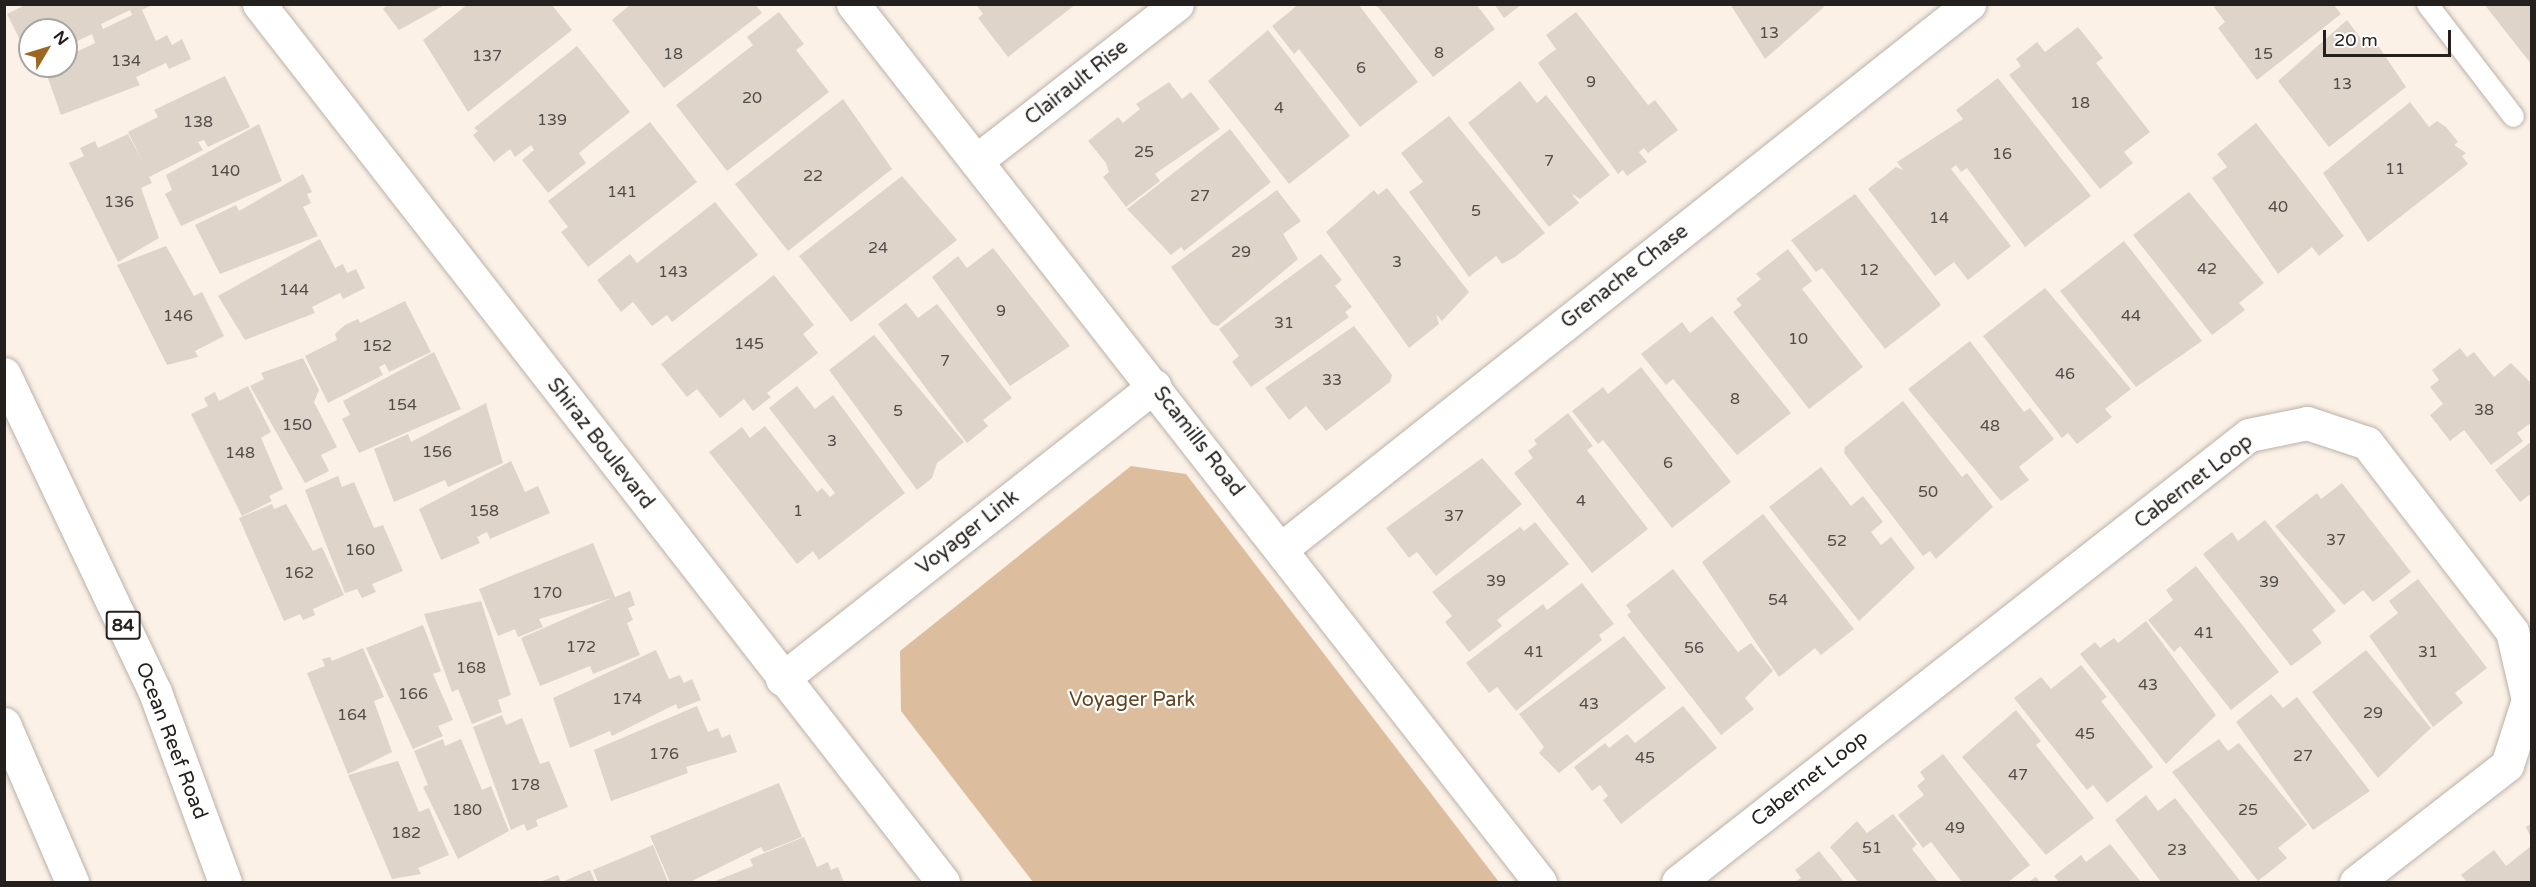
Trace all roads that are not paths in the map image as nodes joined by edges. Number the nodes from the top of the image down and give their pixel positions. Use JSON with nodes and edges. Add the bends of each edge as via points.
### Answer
{"nodes":[{"id":1,"x":259,"y":4,"type":"edge"},
{"id":2,"x":853,"y":4,"type":"edge"},
{"id":3,"x":1177,"y":4,"type":"edge"},
{"id":4,"x":1969,"y":4,"type":"edge"},
{"id":5,"x":2427,"y":4,"type":"edge"},
{"id":6,"x":2513,"y":116,"type":"dead end"},
{"id":7,"x":976,"y":161,"type":"junction"},
{"id":8,"x":4,"y":374,"type":"edge"},
{"id":9,"x":1155,"y":386,"type":"junction"},
{"id":10,"x":1281,"y":549,"type":"junction"},
{"id":11,"x":782,"y":679,"type":"junction"},
{"id":12,"x":4,"y":724,"type":"edge"},
{"id":13,"x":72,"y":882,"type":"edge"},
{"id":14,"x":225,"y":882,"type":"edge"},
{"id":15,"x":943,"y":882,"type":"edge"},
{"id":16,"x":1540,"y":882,"type":"edge"},
{"id":17,"x":1678,"y":882,"type":"edge"},
{"id":18,"x":2356,"y":882,"type":"edge"}],
"edges":[{"from":1,"to":11,"type":"street","name":"Shiraz Boulevard"},
{"from":2,"to":7,"type":"street","name":"Scamills Road"},
{"from":3,"to":7,"type":"street","name":"Clairault Rise"},
{"from":4,"to":10,"type":"street","name":"Grenache Chase"},
{"from":5,"to":6,"type":"lane"},
{"from":7,"to":9,"type":"street","name":"Scamills Road"},
{"from":8,"to":14,"type":"street","name":"Ocean Reef Road","number":"84","via":[[155,692]]},
{"from":9,"to":10,"type":"street","name":"Scamills Road"},
{"from":9,"to":11,"type":"street","name":"Voyager Link"},
{"from":10,"to":16,"type":"street","name":"Scamills Road"},
{"from":11,"to":15,"type":"street","name":"Shiraz Boulevard"},
{"from":12,"to":13,"type":"street"},
{"from":17,"to":18,"type":"street","name":"Cabernet Loop","via":[[2250,435],[2307,423],[2367,443],[2512,631],[2528,700],[2507,765]]}]}
